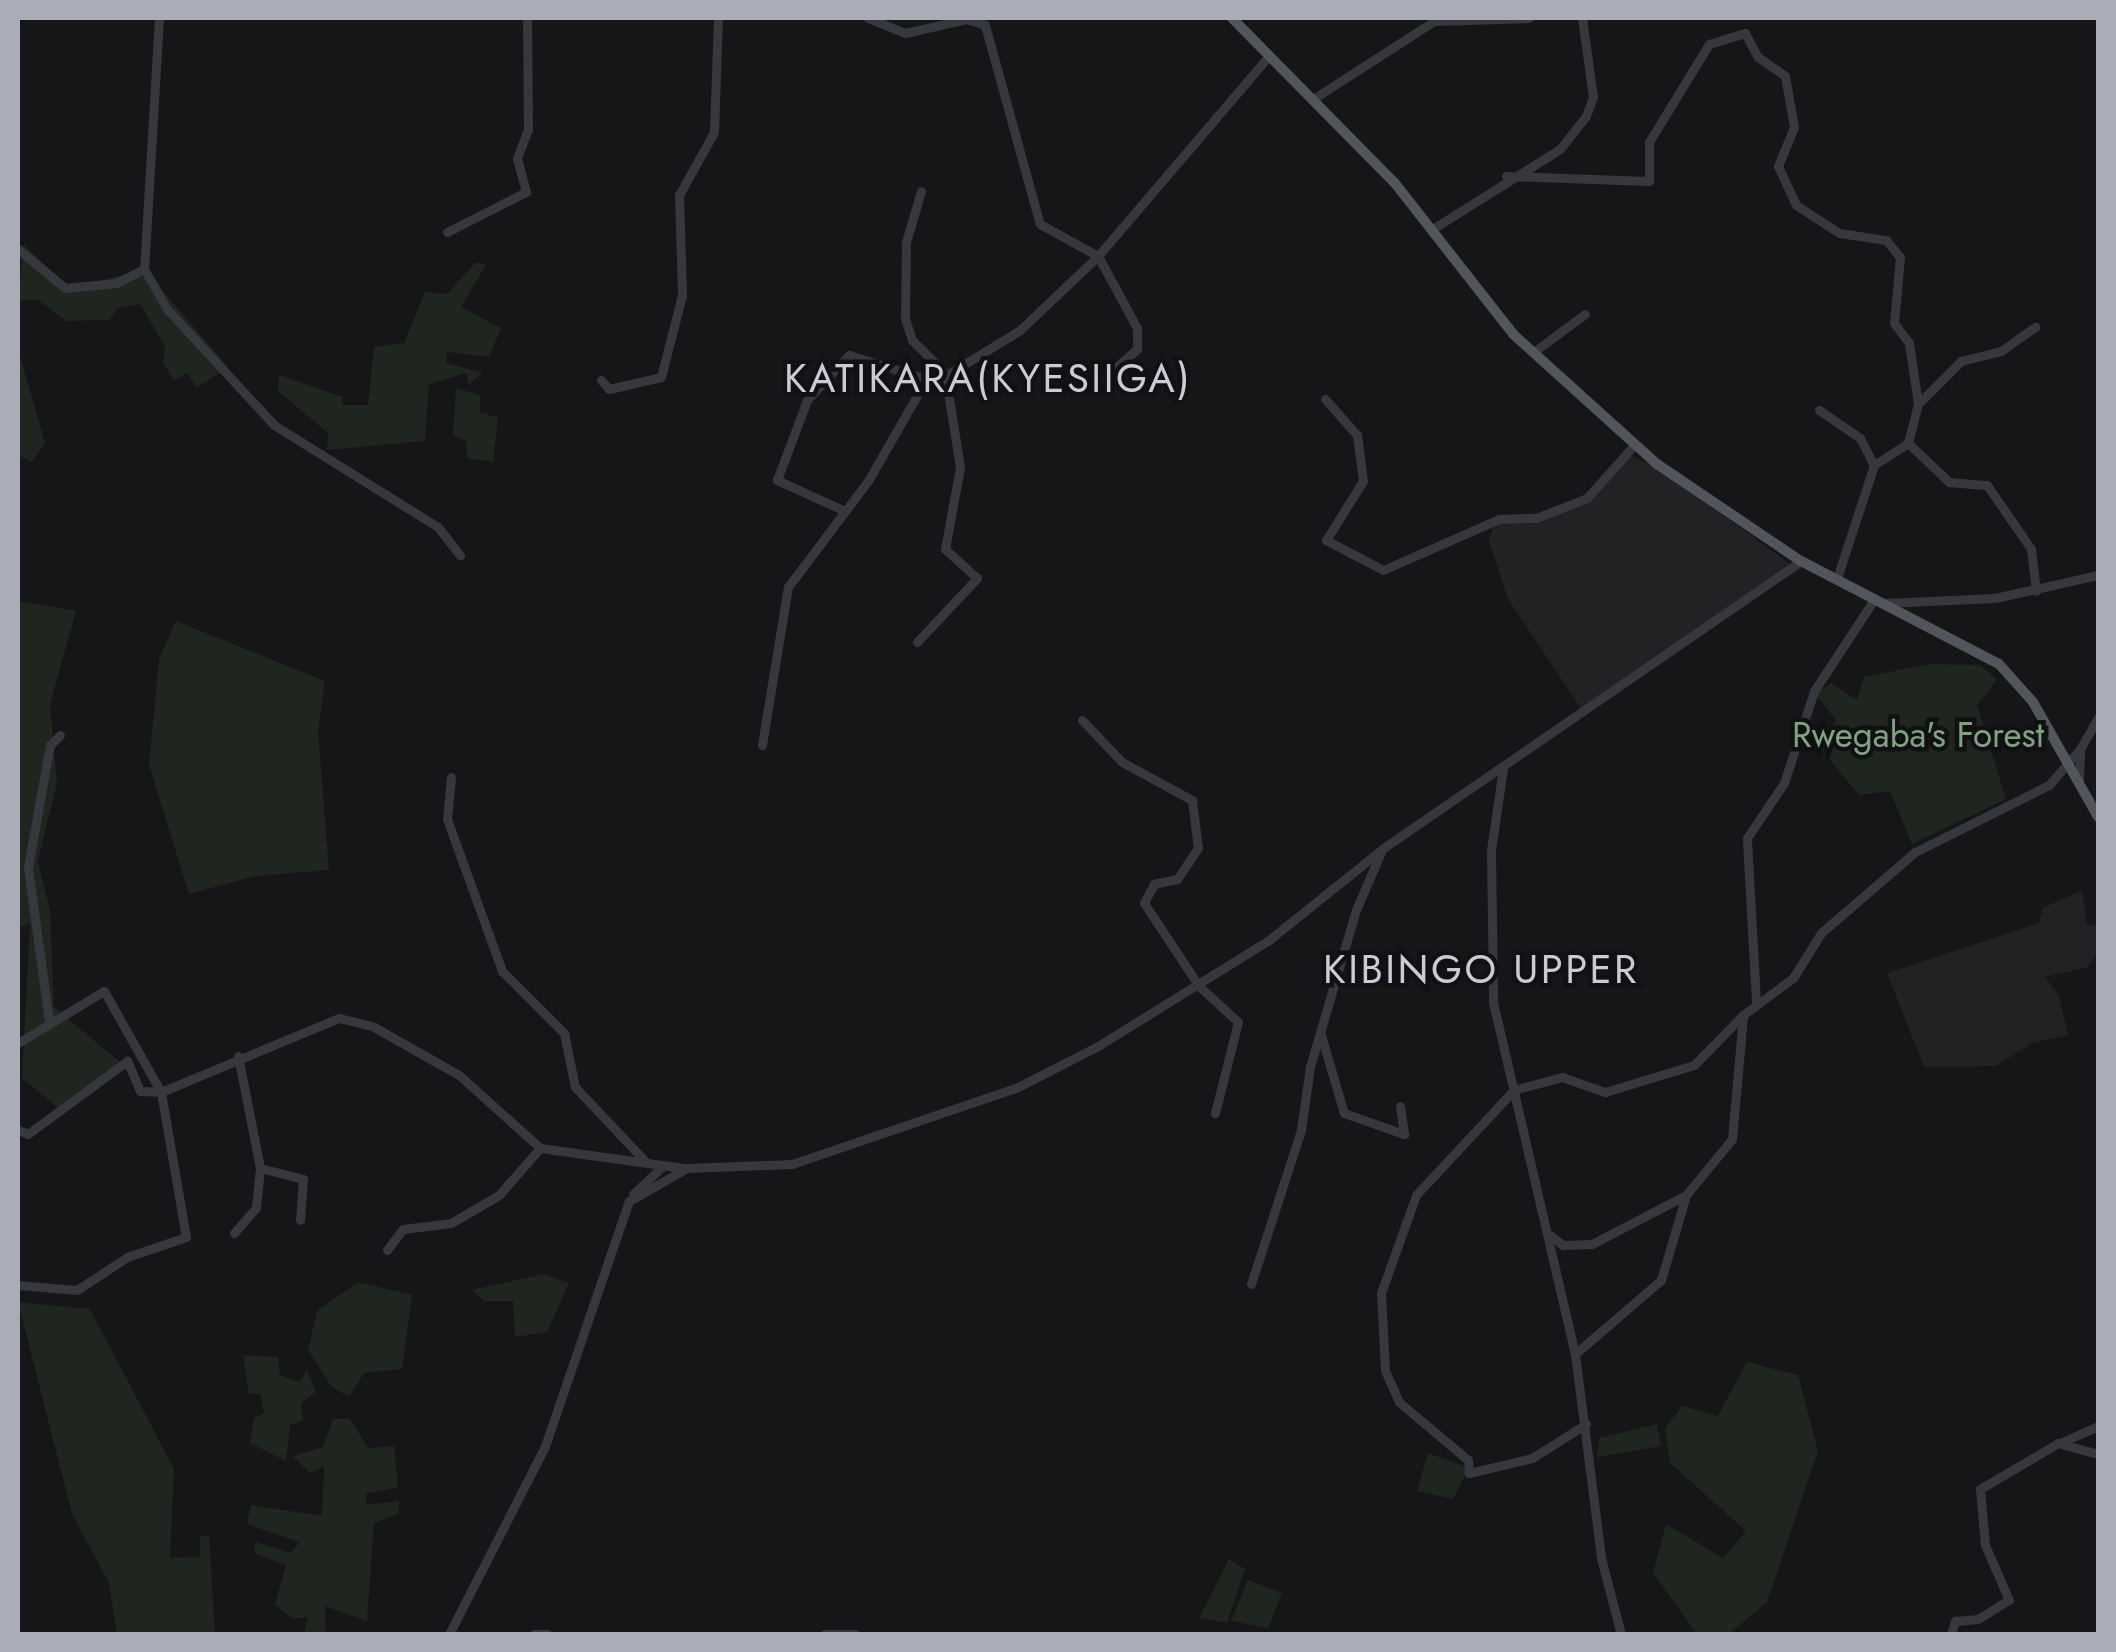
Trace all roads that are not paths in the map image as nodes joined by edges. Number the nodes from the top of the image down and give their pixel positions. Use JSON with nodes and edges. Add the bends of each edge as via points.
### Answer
{"nodes":[{"id":1,"x":159,"y":18,"type":"edge"},
{"id":2,"x":526,"y":18,"type":"edge"},
{"id":3,"x":718,"y":18,"type":"edge"},
{"id":4,"x":868,"y":18,"type":"edge"},
{"id":5,"x":1232,"y":18,"type":"edge"},
{"id":6,"x":1530,"y":18,"type":"edge"},
{"id":7,"x":1582,"y":18,"type":"edge"},
{"id":8,"x":1268,"y":56,"type":"junction"},
{"id":9,"x":1313,"y":99,"type":"junction"},
{"id":10,"x":1506,"y":176,"type":"junction"},
{"id":11,"x":921,"y":191,"type":"dead end"},
{"id":12,"x":1434,"y":228,"type":"junction"},
{"id":13,"x":447,"y":232,"type":"dead end"},
{"id":14,"x":18,"y":249,"type":"edge"},
{"id":15,"x":1098,"y":256,"type":"junction"},
{"id":16,"x":144,"y":268,"type":"junction"},
{"id":17,"x":1585,"y":314,"type":"dead end"},
{"id":18,"x":2034,"y":327,"type":"dead end"},
{"id":19,"x":1534,"y":351,"type":"junction"},
{"id":20,"x":945,"y":374,"type":"junction"},
{"id":21,"x":1104,"y":378,"type":"dead end"},
{"id":22,"x":601,"y":380,"type":"dead end"},
{"id":23,"x":930,"y":380,"type":"junction"},
{"id":24,"x":1325,"y":399,"type":"dead end"},
{"id":25,"x":1918,"y":404,"type":"junction"},
{"id":26,"x":1819,"y":410,"type":"dead end"},
{"id":27,"x":1634,"y":444,"type":"junction"},
{"id":28,"x":1908,"y":444,"type":"junction"},
{"id":29,"x":1874,"y":466,"type":"junction"},
{"id":30,"x":844,"y":511,"type":"junction"},
{"id":31,"x":460,"y":555,"type":"dead end"},
{"id":32,"x":1801,"y":560,"type":"junction"},
{"id":33,"x":2098,"y":575,"type":"edge"},
{"id":34,"x":1837,"y":578,"type":"junction"},
{"id":35,"x":2036,"y":591,"type":"junction"},
{"id":36,"x":1880,"y":601,"type":"junction"},
{"id":37,"x":917,"y":642,"type":"dead end"},
{"id":38,"x":2098,"y":718,"type":"edge"},
{"id":39,"x":1082,"y":720,"type":"dead end"},
{"id":40,"x":60,"y":735,"type":"dead end"},
{"id":41,"x":762,"y":745,"type":"dead end"},
{"id":42,"x":2080,"y":750,"type":"junction"},
{"id":43,"x":2067,"y":758,"type":"junction"},
{"id":44,"x":1503,"y":768,"type":"junction"},
{"id":45,"x":450,"y":776,"type":"dead end"},
{"id":46,"x":2079,"y":782,"type":"junction"},
{"id":47,"x":2098,"y":816,"type":"edge"},
{"id":48,"x":1382,"y":849,"type":"junction"},
{"id":49,"x":1199,"y":986,"type":"junction"},
{"id":50,"x":1756,"y":1001,"type":"junction"},
{"id":51,"x":1742,"y":1015,"type":"junction"},
{"id":52,"x":49,"y":1021,"type":"junction"},
{"id":53,"x":1320,"y":1032,"type":"junction"},
{"id":54,"x":18,"y":1043,"type":"edge"},
{"id":55,"x":238,"y":1056,"type":"junction"},
{"id":56,"x":1514,"y":1090,"type":"junction"},
{"id":57,"x":161,"y":1092,"type":"junction"},
{"id":58,"x":1400,"y":1106,"type":"dead end"},
{"id":59,"x":1215,"y":1113,"type":"dead end"},
{"id":60,"x":18,"y":1130,"type":"edge"},
{"id":61,"x":540,"y":1148,"type":"junction"},
{"id":62,"x":647,"y":1163,"type":"junction"},
{"id":63,"x":664,"y":1165,"type":"junction"},
{"id":64,"x":260,"y":1168,"type":"junction"},
{"id":65,"x":687,"y":1168,"type":"junction"},
{"id":66,"x":1686,"y":1195,"type":"junction"},
{"id":67,"x":630,"y":1201,"type":"junction"},
{"id":68,"x":300,"y":1220,"type":"dead end"},
{"id":69,"x":234,"y":1232,"type":"dead end"},
{"id":70,"x":1548,"y":1232,"type":"junction"},
{"id":71,"x":387,"y":1250,"type":"dead end"},
{"id":72,"x":1252,"y":1284,"type":"dead end"},
{"id":73,"x":18,"y":1285,"type":"edge"},
{"id":74,"x":1575,"y":1354,"type":"junction"},
{"id":75,"x":1586,"y":1424,"type":"junction"},
{"id":76,"x":2098,"y":1426,"type":"edge"},
{"id":77,"x":2058,"y":1443,"type":"junction"},
{"id":78,"x":2098,"y":1454,"type":"edge"},
{"id":79,"x":449,"y":1634,"type":"edge"},
{"id":80,"x":534,"y":1634,"type":"edge"},
{"id":81,"x":547,"y":1634,"type":"edge"},
{"id":82,"x":825,"y":1634,"type":"edge"},
{"id":83,"x":855,"y":1634,"type":"edge"},
{"id":84,"x":1621,"y":1634,"type":"edge"},
{"id":85,"x":1952,"y":1634,"type":"edge"}],
"edges":[{"from":1,"to":16,"type":"street"},
{"from":2,"to":13,"type":"street","via":[[528,130],[517,158],[526,192]]},
{"from":3,"to":22,"type":"street","via":[[714,132],[679,195],[682,295],[661,377],[609,390]]},
{"from":4,"to":15,"type":"street","via":[[905,33],[981,20],[1040,224]]},
{"from":5,"to":8,"type":"main road"},
{"from":6,"to":9,"type":"street","via":[[1434,21]]},
{"from":7,"to":10,"type":"street","via":[[1590,110],[1560,149]]},
{"from":8,"to":9,"type":"main road"},
{"from":8,"to":15,"type":"street"},
{"from":9,"to":12,"type":"main road"},
{"from":10,"to":12,"type":"street"},
{"from":10,"to":25,"type":"street","via":[[1648,181],[1649,142],[1709,44],[1744,32],[1756,54],[1785,76],[1794,127],[1778,166],[1796,205],[1838,233],[1881,238],[1898,253],[1894,323],[1909,343]]},
{"from":11,"to":20,"type":"street","via":[[906,242],[905,318],[912,340]]},
{"from":12,"to":19,"type":"main road"},
{"from":14,"to":16,"type":"street","via":[[65,288],[107,285]]},
{"from":15,"to":20,"type":"street","via":[[1020,330]]},
{"from":15,"to":21,"type":"street","via":[[1139,340]]},
{"from":16,"to":31,"type":"street","via":[[166,308],[274,425],[438,527]]},
{"from":17,"to":19,"type":"street"},
{"from":18,"to":25,"type":"street","via":[[2001,351],[1961,361]]},
{"from":19,"to":27,"type":"main road"},
{"from":20,"to":23,"type":"street"},
{"from":20,"to":37,"type":"street","via":[[960,468],[945,549],[977,581]]},
{"from":23,"to":30,"type":"street"},
{"from":23,"to":30,"type":"street","via":[[849,355],[807,400],[777,480]]},
{"from":24,"to":27,"type":"street","via":[[1357,435],[1363,481],[1326,540],[1383,570],[1499,519],[1536,518],[1589,497]]},
{"from":25,"to":28,"type":"street"},
{"from":26,"to":29,"type":"street","via":[[1860,438]]},
{"from":27,"to":32,"type":"main road"},
{"from":28,"to":29,"type":"street"},
{"from":28,"to":35,"type":"street","via":[[1949,482],[1987,485],[2031,549]]},
{"from":29,"to":34,"type":"street"},
{"from":30,"to":41,"type":"street","via":[[788,586]]},
{"from":32,"to":34,"type":"main road"},
{"from":32,"to":44,"type":"street"},
{"from":33,"to":35,"type":"street"},
{"from":34,"to":36,"type":"main road"},
{"from":35,"to":36,"type":"street"},
{"from":36,"to":43,"type":"main road","via":[[1999,664]]},
{"from":36,"to":50,"type":"street","via":[[1814,690],[1784,783],[1747,838]]},
{"from":38,"to":42,"type":"street"},
{"from":39,"to":49,"type":"street","via":[[1122,762],[1192,800],[1198,848],[1177,879],[1154,884],[1144,903]]},
{"from":40,"to":52,"type":"street","via":[[50,745],[28,867]]},
{"from":42,"to":43,"type":"street"},
{"from":42,"to":46,"type":"street"},
{"from":43,"to":46,"type":"main road"},
{"from":43,"to":50,"type":"street","via":[[2049,785],[1915,852],[1821,933],[1793,978]]},
{"from":44,"to":48,"type":"street"},
{"from":44,"to":56,"type":"street","via":[[1489,918],[1493,1002]]},
{"from":45,"to":62,"type":"street","via":[[447,819],[473,910],[502,972],[564,1033],[574,1087]]},
{"from":46,"to":47,"type":"main road"},
{"from":48,"to":49,"type":"street"},
{"from":48,"to":53,"type":"street"},
{"from":49,"to":59,"type":"street","via":[[1238,1022]]},
{"from":49,"to":65,"type":"street","via":[[1018,1087],[792,1164]]},
{"from":50,"to":51,"type":"street"},
{"from":51,"to":56,"type":"street","via":[[1694,1065],[1605,1092],[1562,1077]]},
{"from":51,"to":66,"type":"street","via":[[1736,1131]]},
{"from":52,"to":54,"type":"street"},
{"from":52,"to":57,"type":"street","via":[[104,991]]},
{"from":53,"to":58,"type":"street","via":[[1344,1113],[1404,1134]]},
{"from":53,"to":72,"type":"street","via":[[1304,1119]]},
{"from":55,"to":57,"type":"street"},
{"from":55,"to":61,"type":"street","via":[[352,1018],[459,1075]]},
{"from":55,"to":64,"type":"street"},
{"from":56,"to":70,"type":"street"},
{"from":56,"to":75,"type":"street","via":[[1416,1195],[1381,1293],[1387,1383],[1434,1437],[1468,1460],[1469,1474],[1527,1460]]},
{"from":57,"to":60,"type":"street","via":[[140,1092],[128,1061],[28,1134]]},
{"from":57,"to":73,"type":"street","via":[[188,1234],[127,1257],[76,1290]]},
{"from":61,"to":62,"type":"street"},
{"from":61,"to":71,"type":"street","via":[[499,1195],[451,1223],[402,1230]]},
{"from":62,"to":63,"type":"street"},
{"from":63,"to":65,"type":"street"},
{"from":63,"to":67,"type":"street"},
{"from":64,"to":68,"type":"street","via":[[303,1179]]},
{"from":64,"to":69,"type":"street","via":[[256,1208]]},
{"from":65,"to":67,"type":"street"},
{"from":66,"to":70,"type":"street","via":[[1592,1244],[1555,1243]]},
{"from":66,"to":74,"type":"street","via":[[1661,1280]]},
{"from":67,"to":79,"type":"street","via":[[544,1446]]},
{"from":70,"to":74,"type":"street"},
{"from":74,"to":75,"type":"street"},
{"from":75,"to":84,"type":"street","via":[[1601,1558]]},
{"from":76,"to":77,"type":"street"},
{"from":77,"to":78,"type":"street"},
{"from":77,"to":85,"type":"street","via":[[1980,1489],[1986,1545],[2008,1600],[1978,1619],[1955,1622]]},
{"from":80,"to":81,"type":"street"},
{"from":82,"to":83,"type":"street"}]}
